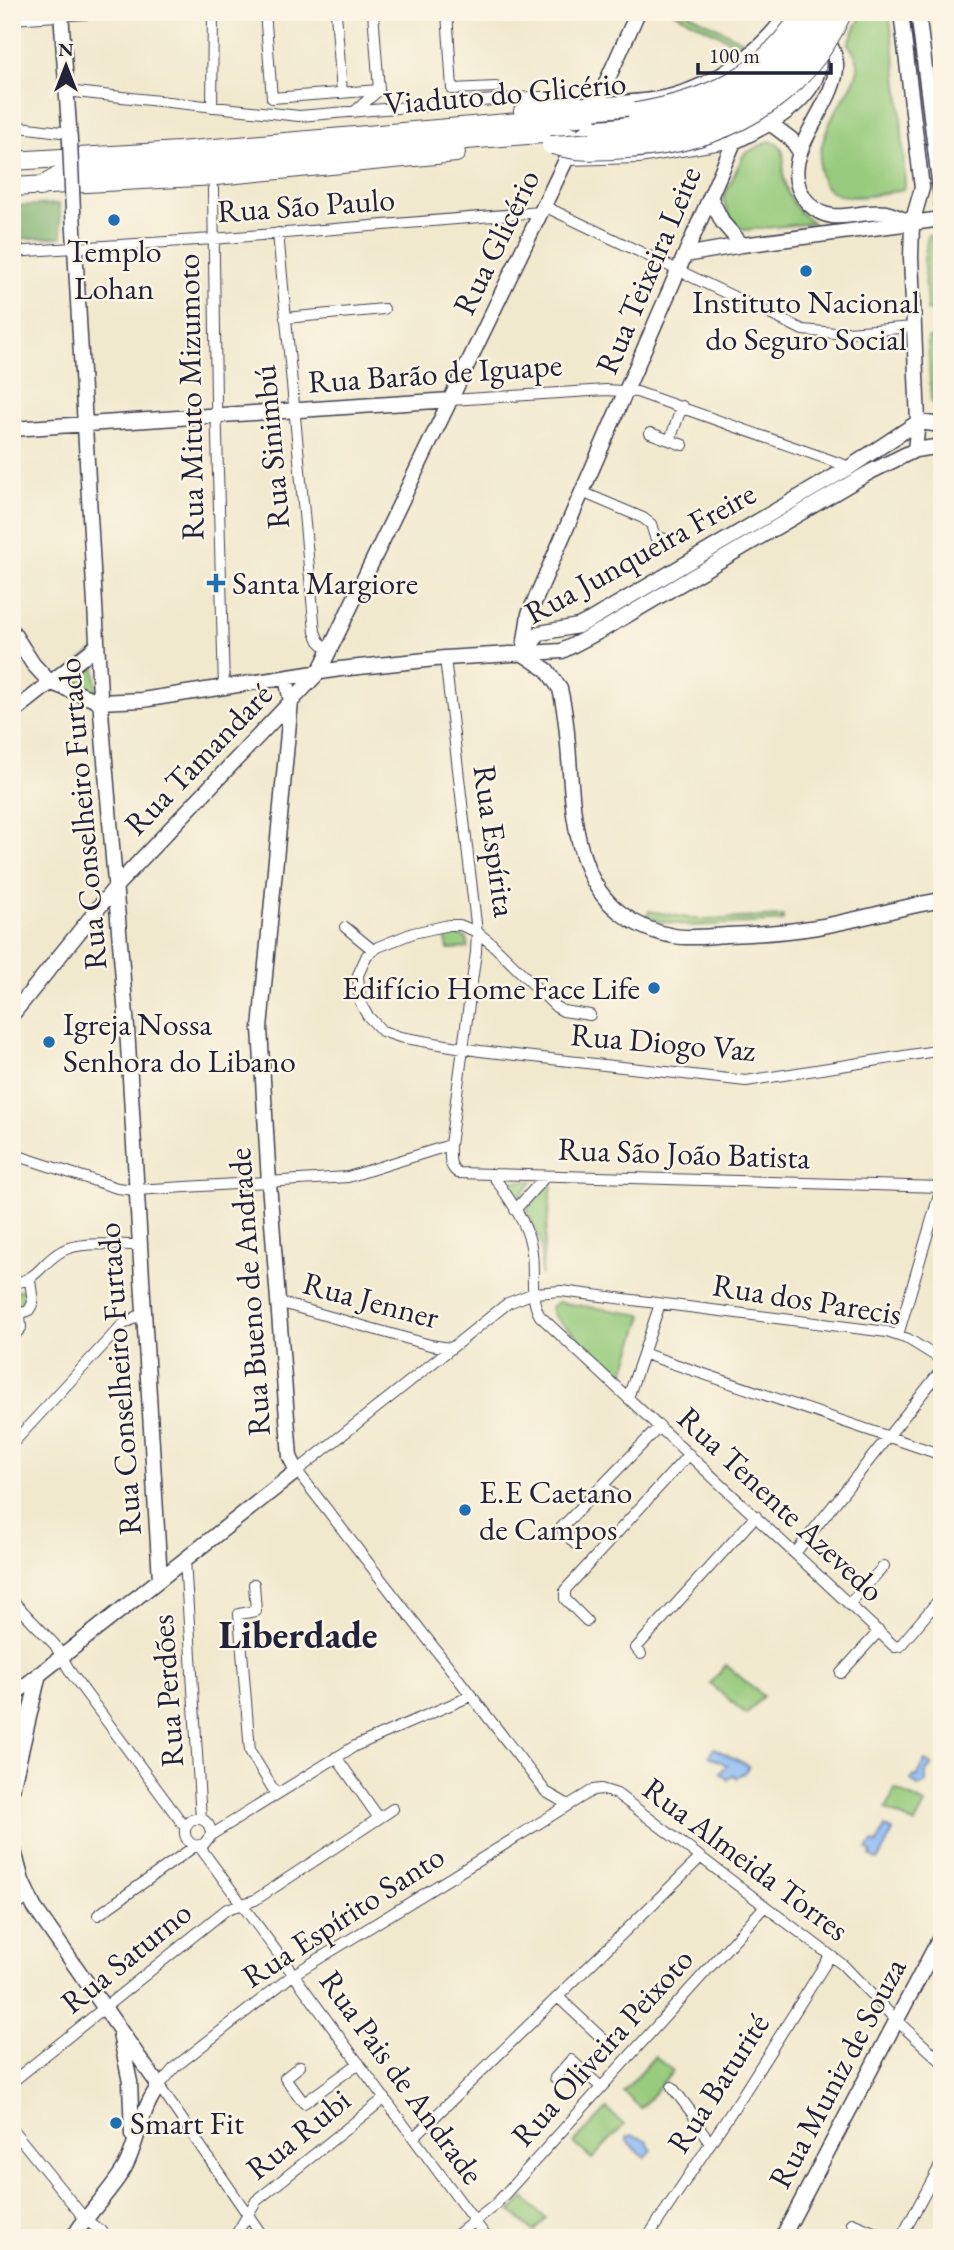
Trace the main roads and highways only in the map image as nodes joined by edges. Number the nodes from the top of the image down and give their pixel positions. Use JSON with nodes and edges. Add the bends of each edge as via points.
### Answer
{"nodes":[{"id":1,"x":801,"y":12,"type":"edge"},
{"id":2,"x":831,"y":12,"type":"edge"},
{"id":3,"x":844,"y":12,"type":"edge"},
{"id":4,"x":596,"y":104,"type":"road end"},
{"id":5,"x":573,"y":136,"type":"road end"},
{"id":6,"x":551,"y":145,"type":"junction"},
{"id":7,"x":179,"y":152,"type":"junction"},
{"id":8,"x":12,"y":160,"type":"edge"},
{"id":9,"x":12,"y":187,"type":"edge"},
{"id":10,"x":40,"y":187,"type":"junction"}],
"edges":[{"from":1,"to":7,"type":"highway","name":"Viaduto do Glicério","bridge":true,"via":[[785,37],[753,67],[692,101],[562,120]]},
{"from":2,"to":6,"type":"highway","name":"Viaduto do Glicério","bridge":true,"via":[[790,70],[760,96],[726,114],[660,135]]},
{"from":3,"to":6,"type":"main road","name":"Viaduto do Glicério","bridge":true,"via":[[812,68],[795,86],[723,130],[683,144],[648,149],[574,152]]},
{"from":4,"to":7,"type":"highway"},
{"from":5,"to":7,"type":"highway"},
{"from":6,"to":10,"type":"highway","name":"Viaduto do Glicério","via":[[215,182]]},
{"from":7,"to":8,"type":"highway"},
{"from":7,"to":10,"type":"highway","via":[[62,174]]},
{"from":9,"to":10,"type":"highway","name":"Viaduto do Glicério"}]}
